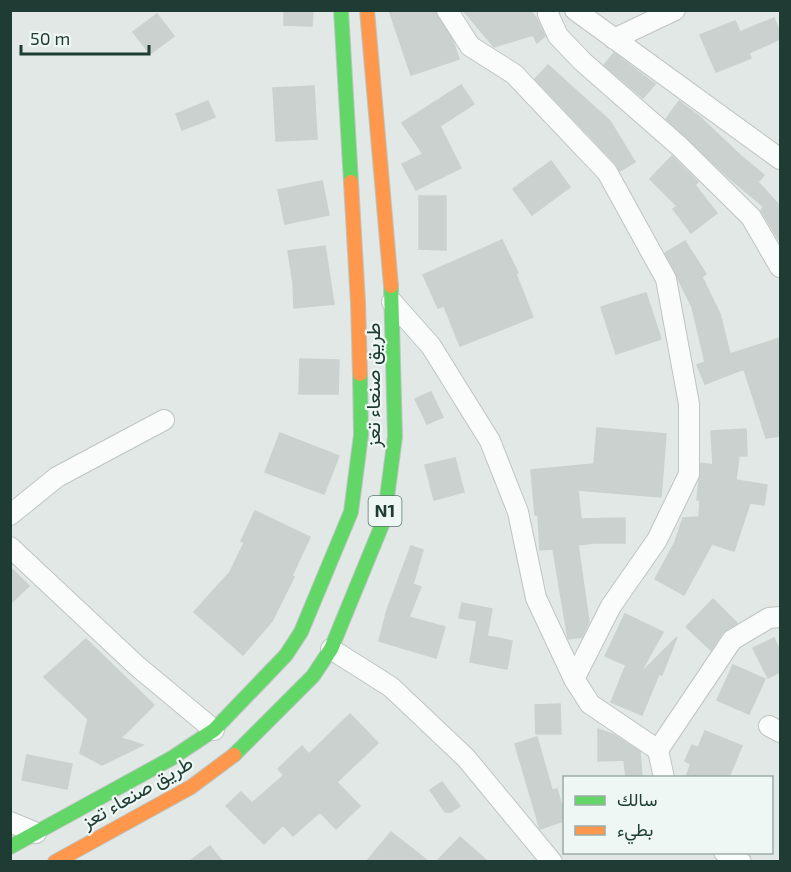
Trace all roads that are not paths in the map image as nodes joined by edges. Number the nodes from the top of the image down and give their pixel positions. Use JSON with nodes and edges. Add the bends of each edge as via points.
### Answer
{"nodes":[{"id":1,"x":342,"y":10,"type":"edge"},
{"id":2,"x":367,"y":10,"type":"edge"},
{"id":3,"x":447,"y":10,"type":"edge"},
{"id":4,"x":549,"y":10,"type":"edge"},
{"id":5,"x":575,"y":10,"type":"edge"},
{"id":6,"x":675,"y":10,"type":"edge"},
{"id":7,"x":614,"y":39,"type":"junction"},
{"id":8,"x":780,"y":159,"type":"edge"},
{"id":9,"x":780,"y":267,"type":"edge"},
{"id":10,"x":392,"y":302,"type":"junction"},
{"id":11,"x":375,"y":339,"type":"junction"},
{"id":12,"x":164,"y":420,"type":"dead end"},
{"id":13,"x":10,"y":515,"type":"edge"},
{"id":14,"x":10,"y":546,"type":"edge"},
{"id":15,"x":780,"y":617,"type":"edge"},
{"id":16,"x":331,"y":649,"type":"junction"},
{"id":17,"x":574,"y":679,"type":"junction"},
{"id":18,"x":214,"y":730,"type":"junction"},
{"id":19,"x":658,"y":750,"type":"junction"},
{"id":20,"x":664,"y":776,"type":"edge"},
{"id":21,"x":10,"y":822,"type":"edge"},
{"id":22,"x":36,"y":833,"type":"junction"},
{"id":23,"x":10,"y":847,"type":"edge"},
{"id":24,"x":55,"y":861,"type":"edge"},
{"id":25,"x":552,"y":861,"type":"edge"}],
"edges":[{"from":1,"to":11,"type":"highway","name":"طريق صنعاء تعز","number":"N1","via":[[358,303]]},
{"from":2,"to":10,"type":"highway","name":"طريق صنعاء تعز","number":"N1"},
{"from":3,"to":17,"type":"street","via":[[470,46],[514,74],[607,172],[666,279],[689,404],[689,474],[657,540],[611,606]]},
{"from":4,"to":9,"type":"street","via":[[558,36],[583,62],[679,146],[751,217]]},
{"from":5,"to":7,"type":"street"},
{"from":6,"to":7,"type":"street"},
{"from":7,"to":8,"type":"street"},
{"from":10,"to":11,"type":"highway","name":"طريق صنعاء تعز","number":"N1"},
{"from":10,"to":17,"type":"street","via":[[430,346],[490,441],[518,512],[536,598]]},
{"from":11,"to":16,"type":"highway","name":"طريق صنعاء تعز","number":"N1","via":[[395,437],[384,520]]},
{"from":11,"to":18,"type":"highway","name":"طريق صنعاء تعز","number":"N1","via":[[351,512],[301,632],[286,655]]},
{"from":12,"to":13,"type":"street","via":[[57,477]]},
{"from":14,"to":18,"type":"street","via":[[136,666]]},
{"from":15,"to":19,"type":"street","via":[[769,618],[732,640]]},
{"from":16,"to":24,"type":"highway","name":"طريق صنعاء تعز","number":"N1","via":[[313,676],[240,751],[191,787]]},
{"from":16,"to":25,"type":"street","via":[[391,687],[458,750]]},
{"from":17,"to":19,"type":"street","via":[[590,704]]},
{"from":18,"to":22,"type":"highway","name":"طريق صنعاء تعز","number":"N1","via":[[172,758]]},
{"from":19,"to":20,"type":"street"},
{"from":21,"to":22,"type":"street"},
{"from":22,"to":23,"type":"highway","name":"طريق صنعاء تعز","number":"N1"}]}
